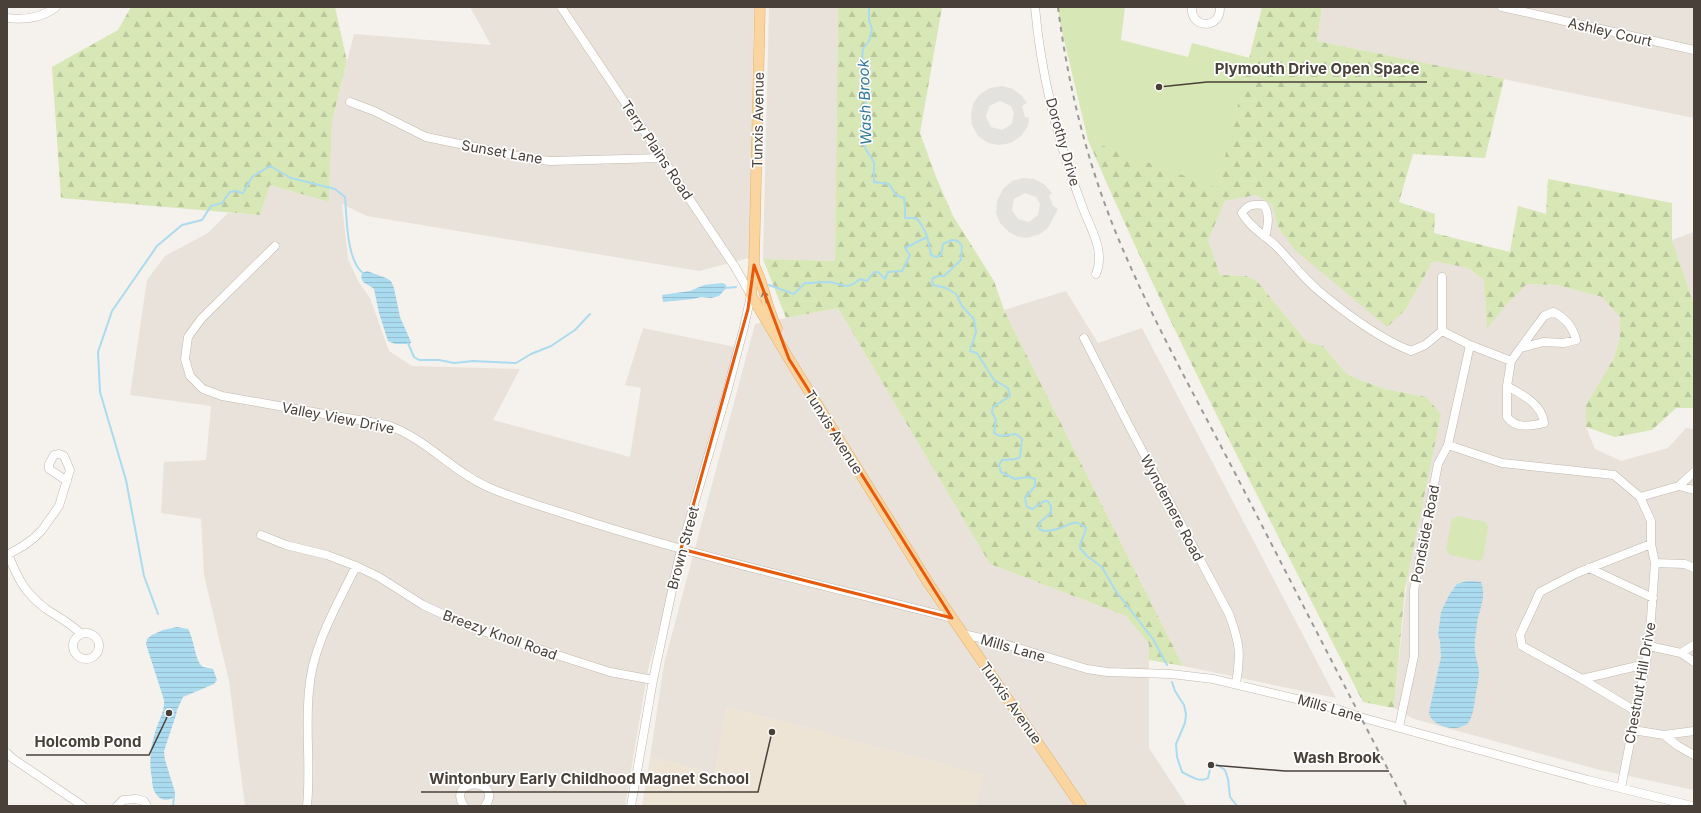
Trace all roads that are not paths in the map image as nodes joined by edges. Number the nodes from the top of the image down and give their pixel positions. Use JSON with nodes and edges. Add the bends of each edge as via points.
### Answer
{"nodes":[{"id":1,"x":56,"y":7,"type":"edge"},
{"id":2,"x":561,"y":7,"type":"edge"},
{"id":3,"x":760,"y":7,"type":"edge"},
{"id":4,"x":1035,"y":7,"type":"edge"},
{"id":5,"x":1192,"y":7,"type":"edge"},
{"id":6,"x":1220,"y":7,"type":"edge"},
{"id":7,"x":1502,"y":7,"type":"edge"},
{"id":8,"x":44,"y":10,"type":"edge"},
{"id":9,"x":7,"y":18,"type":"edge"},
{"id":10,"x":1694,"y":50,"type":"edge"},
{"id":11,"x":350,"y":102,"type":"dead end"},
{"id":12,"x":663,"y":158,"type":"junction"},
{"id":13,"x":1265,"y":237,"type":"dead end"},
{"id":14,"x":275,"y":246,"type":"dead end"},
{"id":15,"x":754,"y":265,"type":"junction"},
{"id":16,"x":1096,"y":274,"type":"dead end"},
{"id":17,"x":1442,"y":277,"type":"dead end"},
{"id":18,"x":750,"y":295,"type":"junction"},
{"id":19,"x":1442,"y":330,"type":"junction"},
{"id":20,"x":1084,"y":338,"type":"dead end"},
{"id":21,"x":1470,"y":345,"type":"junction"},
{"id":22,"x":1521,"y":348,"type":"junction"},
{"id":23,"x":789,"y":359,"type":"junction"},
{"id":24,"x":1511,"y":361,"type":"junction"},
{"id":25,"x":1507,"y":386,"type":"junction"},
{"id":26,"x":1448,"y":445,"type":"junction"},
{"id":27,"x":1694,"y":472,"type":"edge"},
{"id":28,"x":67,"y":481,"type":"dead end"},
{"id":29,"x":1679,"y":486,"type":"junction"},
{"id":30,"x":1694,"y":490,"type":"edge"},
{"id":31,"x":1640,"y":497,"type":"junction"},
{"id":32,"x":262,"y":534,"type":"dead end"},
{"id":33,"x":1651,"y":544,"type":"junction"},
{"id":34,"x":681,"y":549,"type":"junction"},
{"id":35,"x":8,"y":554,"type":"edge"},
{"id":36,"x":1694,"y":560,"type":"edge"},
{"id":37,"x":1655,"y":563,"type":"junction"},
{"id":38,"x":1685,"y":564,"type":"junction"},
{"id":39,"x":356,"y":566,"type":"junction"},
{"id":40,"x":1589,"y":568,"type":"junction"},
{"id":41,"x":1694,"y":568,"type":"edge"},
{"id":42,"x":1652,"y":598,"type":"junction"},
{"id":43,"x":952,"y":618,"type":"junction"},
{"id":44,"x":81,"y":634,"type":"dead end"},
{"id":45,"x":963,"y":634,"type":"junction"},
{"id":46,"x":1694,"y":645,"type":"edge"},
{"id":47,"x":1649,"y":646,"type":"junction"},
{"id":48,"x":1681,"y":653,"type":"junction"},
{"id":49,"x":1694,"y":662,"type":"edge"},
{"id":50,"x":1646,"y":664,"type":"junction"},
{"id":51,"x":1582,"y":679,"type":"junction"},
{"id":52,"x":653,"y":680,"type":"junction"},
{"id":53,"x":1236,"y":684,"type":"junction"},
{"id":54,"x":1637,"y":712,"type":"junction"},
{"id":55,"x":1399,"y":727,"type":"junction"},
{"id":56,"x":1632,"y":730,"type":"junction"},
{"id":57,"x":1694,"y":731,"type":"edge"},
{"id":58,"x":1664,"y":735,"type":"junction"},
{"id":59,"x":7,"y":753,"type":"edge"},
{"id":60,"x":1694,"y":755,"type":"edge"},
{"id":61,"x":1621,"y":788,"type":"junction"},
{"id":62,"x":83,"y":806,"type":"edge"},
{"id":63,"x":116,"y":806,"type":"edge"},
{"id":64,"x":147,"y":806,"type":"edge"},
{"id":65,"x":306,"y":806,"type":"edge"},
{"id":66,"x":464,"y":806,"type":"edge"},
{"id":67,"x":485,"y":806,"type":"edge"},
{"id":68,"x":631,"y":806,"type":"edge"},
{"id":69,"x":1081,"y":806,"type":"edge"},
{"id":70,"x":1692,"y":806,"type":"edge"}],
"edges":[{"from":1,"to":8,"type":"street"},
{"from":2,"to":12,"type":"street","name":"Terry Plains Road"},
{"from":3,"to":15,"type":"main road","name":"Tunxis Avenue"},
{"from":4,"to":16,"type":"street","name":"Dorothy Drive","via":[[1055,121],[1074,186],[1099,250]]},
{"from":5,"to":6,"type":"street","via":[[1194,18],[1207,24],[1219,17]]},
{"from":7,"to":10,"type":"street","name":"Ashley Court"},
{"from":8,"to":9,"type":"street","via":[[32,18]]},
{"from":11,"to":12,"type":"street","name":"Sunset Lane","via":[[426,137],[532,159],[550,161]]},
{"from":12,"to":18,"type":"street","name":"Terry Plains Road","via":[[735,267]]},
{"from":13,"to":19,"type":"street","via":[[1318,291],[1368,328],[1399,346],[1411,351],[1425,345]]},
{"from":14,"to":34,"type":"street","name":"Valley View Drive","via":[[202,319],[188,337],[185,351],[187,367],[190,376],[203,389],[222,396],[369,421],[399,429],[494,490]]},
{"from":15,"to":18,"type":"main road","name":"Tunxis Avenue"},
{"from":23,"to":15,"type":"main road","one_way":true,"via":[[785,342],[770,314],[759,273]]},
{"from":17,"to":19,"type":"street"},
{"from":18,"to":23,"type":"main road","name":"Tunxis Avenue"},
{"from":18,"to":34,"type":"street","name":"Brown Street","via":[[727,392]]},
{"from":19,"to":21,"type":"street"},
{"from":20,"to":53,"type":"street","name":"Wyndemere Road","via":[[1229,614],[1238,638],[1240,658]]},
{"from":21,"to":24,"type":"street"},
{"from":21,"to":26,"type":"street","name":"Pondside Road"},
{"from":22,"to":22,"type":"street","via":[[1544,316],[1553,312],[1562,316],[1573,330],[1576,340],[1564,343],[1543,342]]},
{"from":22,"to":24,"type":"street"},
{"from":23,"to":43,"type":"main road","name":"Tunxis Avenue"},
{"from":24,"to":25,"type":"street"},
{"from":25,"to":25,"type":"street","via":[[1507,417],[1511,422],[1523,426],[1544,423],[1543,414],[1535,404]]},
{"from":26,"to":31,"type":"street","name":"Chestnut Hill Drive","via":[[1502,463],[1614,476]]},
{"from":26,"to":55,"type":"street","name":"Pondside Road","via":[[1438,464],[1414,590],[1414,656]]},
{"from":27,"to":29,"type":"street"},
{"from":28,"to":35,"type":"street","via":[[59,506],[42,530],[23,546]]},
{"from":29,"to":30,"type":"street"},
{"from":29,"to":31,"type":"street"},
{"from":31,"to":33,"type":"street","name":"Chestnut Hill Drive","via":[[1651,520]]},
{"from":32,"to":39,"type":"street","name":"Breezy Knoll Road","via":[[286,545],[327,555]]},
{"from":33,"to":37,"type":"street","name":"Chestnut Hill Drive"},
{"from":33,"to":40,"type":"street"},
{"from":34,"to":43,"type":"street"},
{"from":34,"to":52,"type":"street","name":"Brown Street"},
{"from":35,"to":44,"type":"street","via":[[20,582],[31,596]]},
{"from":36,"to":38,"type":"street"},
{"from":37,"to":38,"type":"street"},
{"from":37,"to":42,"type":"street","name":"Chestnut Hill Drive"},
{"from":38,"to":41,"type":"street"},
{"from":39,"to":52,"type":"street","name":"Breezy Knoll Road","via":[[379,577],[423,605],[472,628],[610,672]]},
{"from":39,"to":65,"type":"street","via":[[329,621],[312,667],[308,690],[309,784]]},
{"from":40,"to":42,"type":"street"},
{"from":40,"to":51,"type":"street","via":[[1540,592],[1520,635],[1522,646]]},
{"from":42,"to":47,"type":"street","name":"Chestnut Hill Drive"},
{"from":43,"to":45,"type":"main road","name":"Tunxis Avenue"},
{"from":45,"to":53,"type":"street","name":"Mills Lane","via":[[1087,669],[1190,676]]},
{"from":45,"to":69,"type":"main road","name":"Tunxis Avenue"},
{"from":46,"to":48,"type":"street"},
{"from":47,"to":48,"type":"street"},
{"from":47,"to":50,"type":"street","name":"Chestnut Hill Drive"},
{"from":48,"to":49,"type":"street"},
{"from":50,"to":51,"type":"street"},
{"from":50,"to":54,"type":"street","name":"Chestnut Hill Drive"},
{"from":51,"to":54,"type":"street"},
{"from":52,"to":68,"type":"street","name":"Brown Street"},
{"from":53,"to":55,"type":"street","name":"Mills Lane"},
{"from":54,"to":56,"type":"street","name":"Chestnut Hill Drive"},
{"from":55,"to":61,"type":"street","name":"Mills Lane"},
{"from":56,"to":58,"type":"street"},
{"from":56,"to":61,"type":"street","name":"Chestnut Hill Drive"},
{"from":57,"to":58,"type":"street"},
{"from":58,"to":60,"type":"street"},
{"from":59,"to":62,"type":"street"},
{"from":61,"to":70,"type":"street","name":"Mills Lane"},
{"from":63,"to":64,"type":"street","via":[[122,800],[136,799],[144,801]]},
{"from":66,"to":67,"type":"street","via":[[461,797],[463,790],[475,783],[483,786],[488,793]]}]}
